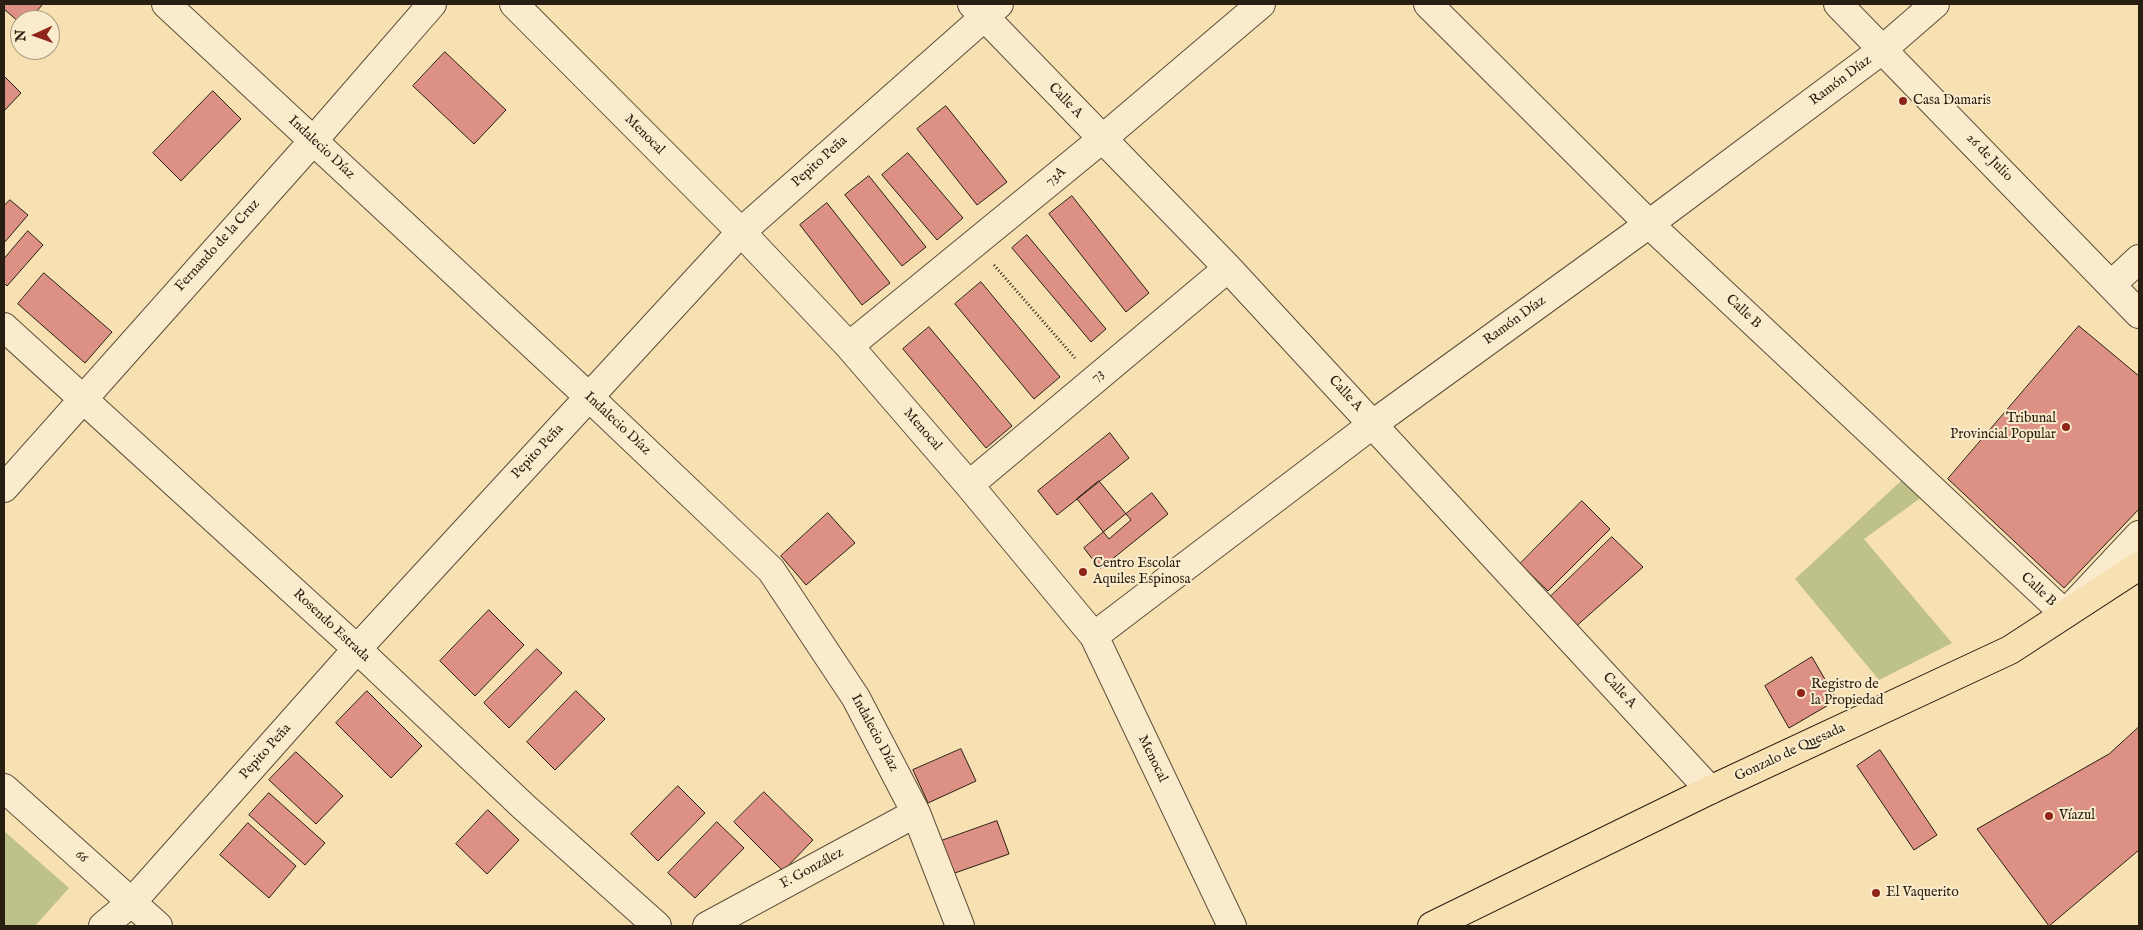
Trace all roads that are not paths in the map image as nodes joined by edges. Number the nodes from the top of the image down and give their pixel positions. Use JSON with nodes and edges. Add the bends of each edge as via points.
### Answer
{"nodes":[{"id":1,"x":166,"y":4,"type":"edge"},
{"id":2,"x":432,"y":4,"type":"edge"},
{"id":3,"x":514,"y":4,"type":"edge"},
{"id":4,"x":1261,"y":4,"type":"edge"},
{"id":5,"x":1428,"y":4,"type":"edge"},
{"id":6,"x":1838,"y":4,"type":"edge"},
{"id":7,"x":1935,"y":4,"type":"edge"},
{"id":8,"x":985,"y":8,"type":"edge"},
{"id":9,"x":1882,"y":50,"type":"junction"},
{"id":10,"x":1102,"y":139,"type":"junction"},
{"id":11,"x":313,"y":141,"type":"junction"},
{"id":12,"x":1649,"y":224,"type":"junction"},
{"id":13,"x":742,"y":232,"type":"junction"},
{"id":14,"x":2139,"y":259,"type":"edge"},
{"id":15,"x":1228,"y":268,"type":"junction"},
{"id":16,"x":2112,"y":284,"type":"junction"},
{"id":17,"x":2139,"y":314,"type":"edge"},
{"id":18,"x":4,"y":327,"type":"edge"},
{"id":19,"x":849,"y":346,"type":"junction"},
{"id":20,"x":589,"y":397,"type":"junction"},
{"id":21,"x":82,"y":398,"type":"junction"},
{"id":22,"x":1374,"y":424,"type":"junction"},
{"id":23,"x":969,"y":485,"type":"junction"},
{"id":24,"x":4,"y":488,"type":"edge"},
{"id":25,"x":2139,"y":535,"type":"edge"},
{"id":26,"x":2139,"y":566,"type":"edge"},
{"id":27,"x":2065,"y":614,"type":"junction"},
{"id":28,"x":1094,"y":636,"type":"junction"},
{"id":29,"x":357,"y":649,"type":"junction"},
{"id":30,"x":4,"y":788,"type":"edge"},
{"id":31,"x":1710,"y":790,"type":"junction"},
{"id":32,"x":916,"y":813,"type":"junction"},
{"id":33,"x":132,"y":902,"type":"junction"},
{"id":34,"x":103,"y":926,"type":"edge"},
{"id":35,"x":158,"y":926,"type":"edge"},
{"id":36,"x":657,"y":926,"type":"edge"},
{"id":37,"x":707,"y":926,"type":"edge"},
{"id":38,"x":960,"y":926,"type":"edge"},
{"id":39,"x":1232,"y":926,"type":"edge"},
{"id":40,"x":1432,"y":926,"type":"edge"}],
"edges":[{"from":1,"to":11,"type":"street","name":"Indalecio Díaz"},
{"from":2,"to":11,"type":"street","name":"Fernando de la Cruz"},
{"from":3,"to":13,"type":"street","name":"Menocal"},
{"from":4,"to":10,"type":"street","name":"73A"},
{"from":5,"to":12,"type":"street","name":"Calle B"},
{"from":6,"to":9,"type":"street","name":"26 de Julio"},
{"from":7,"to":9,"type":"street","name":"Ramón Díaz"},
{"from":8,"to":10,"type":"street","name":"Calle A"},
{"from":8,"to":13,"type":"street","name":"Pepito Peña"},
{"from":9,"to":12,"type":"street","name":"Ramón Díaz"},
{"from":9,"to":16,"type":"street","name":"26 de Julio"},
{"from":10,"to":15,"type":"street","name":"Calle A"},
{"from":10,"to":19,"type":"street","name":"73A"},
{"from":11,"to":20,"type":"street","name":"Indalecio Díaz"},
{"from":11,"to":21,"type":"street","name":"Fernando de la Cruz"},
{"from":12,"to":22,"type":"street","name":"Ramón Díaz"},
{"from":12,"to":27,"type":"street","name":"Calle B"},
{"from":13,"to":19,"type":"street","name":"Menocal"},
{"from":13,"to":20,"type":"street","name":"Pepito Peña"},
{"from":14,"to":16,"type":"street"},
{"from":15,"to":22,"type":"street","name":"Calle A"},
{"from":15,"to":23,"type":"street","name":"73"},
{"from":16,"to":17,"type":"street","name":"26 de Julio"},
{"from":18,"to":21,"type":"street","name":"Rosendo Estrada"},
{"from":19,"to":23,"type":"street","name":"Menocal"},
{"from":20,"to":29,"type":"street","name":"Pepito Peña"},
{"from":20,"to":32,"type":"street","name":"Indalecio Díaz","via":[[771,570],[856,698]]},
{"from":21,"to":24,"type":"street","name":"Fernando de la Cruz"},
{"from":21,"to":29,"type":"street","name":"Rosendo Estrada"},
{"from":22,"to":28,"type":"street","name":"Ramón Díaz"},
{"from":22,"to":31,"type":"street","name":"Calle A"},
{"from":23,"to":28,"type":"street","name":"Menocal"},
{"from":25,"to":27,"type":"street"},
{"from":26,"to":27,"type":"main road","name":"Gonzalo de Quesada"},
{"from":27,"to":31,"type":"main road","name":"Gonzalo de Quesada","via":[[2010,650]]},
{"from":28,"to":39,"type":"street","name":"Menocal"},
{"from":29,"to":33,"type":"street","name":"Pepito Peña"},
{"from":29,"to":36,"type":"street","name":"Rosendo Estrada","via":[[524,807]]},
{"from":30,"to":33,"type":"street","name":"66"},
{"from":31,"to":40,"type":"main road","name":"Gonzalo de Quesada"},
{"from":32,"to":37,"type":"street","name":"F. González"},
{"from":32,"to":38,"type":"street","name":"Indalecio Díaz"},
{"from":33,"to":34,"type":"street","name":"Pepito Peña"},
{"from":33,"to":35,"type":"street","name":"66"}]}
